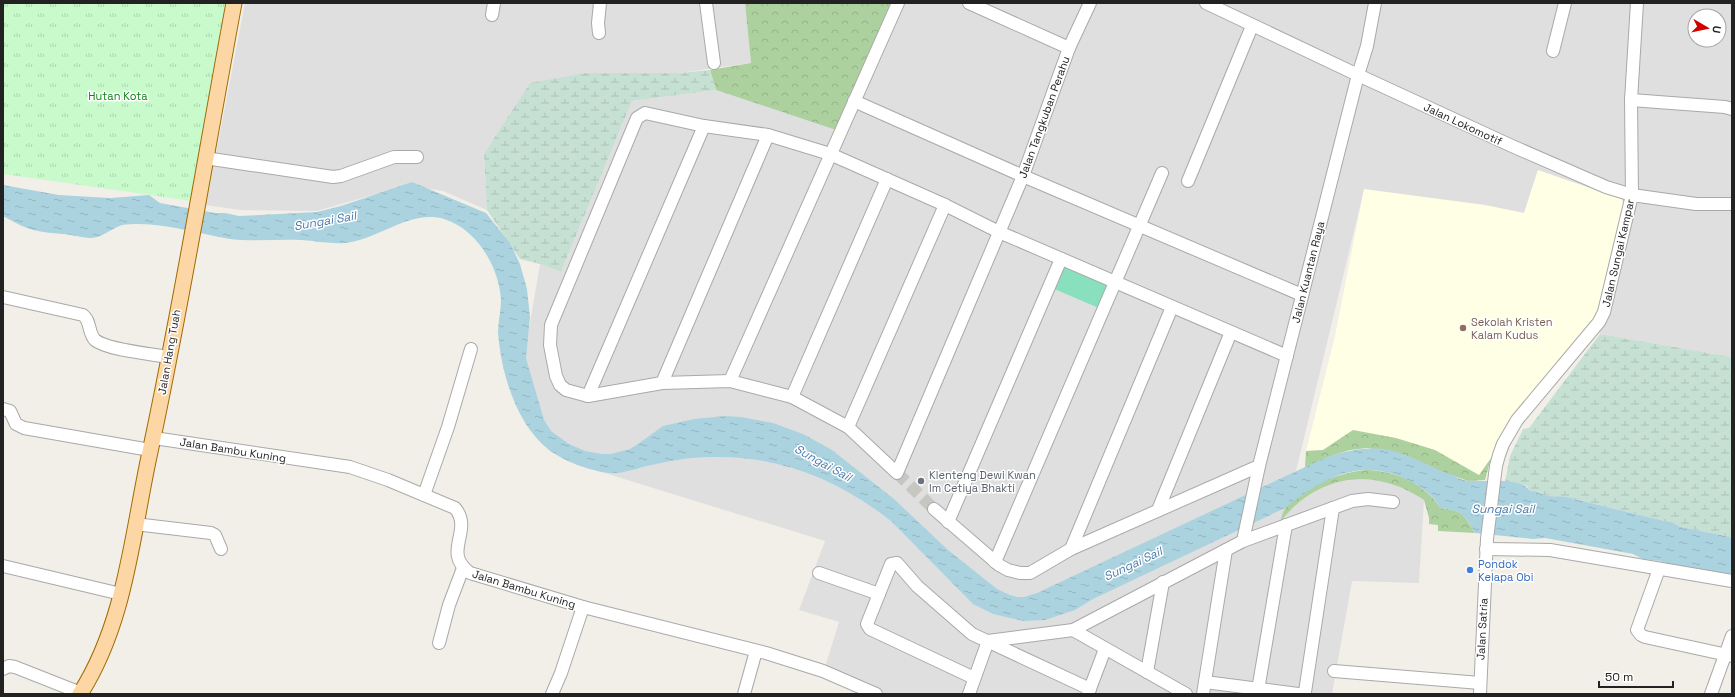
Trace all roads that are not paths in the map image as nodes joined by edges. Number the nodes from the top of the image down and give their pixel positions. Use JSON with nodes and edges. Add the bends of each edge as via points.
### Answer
{"nodes":[{"id":1,"x":234,"y":3,"type":"edge"},
{"id":2,"x":600,"y":3,"type":"edge"},
{"id":3,"x":706,"y":3,"type":"edge"},
{"id":4,"x":898,"y":3,"type":"edge"},
{"id":5,"x":969,"y":3,"type":"edge"},
{"id":6,"x":1090,"y":3,"type":"edge"},
{"id":7,"x":1206,"y":3,"type":"edge"},
{"id":8,"x":1375,"y":3,"type":"edge"},
{"id":9,"x":1565,"y":3,"type":"edge"},
{"id":10,"x":1636,"y":3,"type":"edge"},
{"id":11,"x":1252,"y":26,"type":"junction"},
{"id":12,"x":599,"y":33,"type":"dead end"},
{"id":13,"x":1069,"y":48,"type":"junction"},
{"id":14,"x":1554,"y":51,"type":"dead end"},
{"id":15,"x":714,"y":63,"type":"dead end"},
{"id":16,"x":1358,"y":75,"type":"junction"},
{"id":17,"x":1631,"y":100,"type":"junction"},
{"id":18,"x":854,"y":101,"type":"junction"},
{"id":19,"x":1732,"y":109,"type":"edge"},
{"id":20,"x":704,"y":126,"type":"junction"},
{"id":21,"x":768,"y":136,"type":"junction"},
{"id":22,"x":830,"y":154,"type":"junction"},
{"id":23,"x":417,"y":157,"type":"dead end"},
{"id":24,"x":205,"y":158,"type":"junction"},
{"id":25,"x":1162,"y":173,"type":"dead end"},
{"id":26,"x":1023,"y":176,"type":"junction"},
{"id":27,"x":887,"y":179,"type":"junction"},
{"id":28,"x":1188,"y":181,"type":"dead end"},
{"id":29,"x":1632,"y":195,"type":"junction"},
{"id":30,"x":1732,"y":204,"type":"edge"},
{"id":31,"x":945,"y":205,"type":"junction"},
{"id":32,"x":1139,"y":226,"type":"junction"},
{"id":33,"x":999,"y":232,"type":"junction"},
{"id":34,"x":1061,"y":259,"type":"junction"},
{"id":35,"x":1115,"y":282,"type":"junction"},
{"id":36,"x":1302,"y":295,"type":"junction"},
{"id":37,"x":3,"y":297,"type":"edge"},
{"id":38,"x":1172,"y":306,"type":"junction"},
{"id":39,"x":1230,"y":332,"type":"junction"},
{"id":40,"x":471,"y":349,"type":"dead end"},
{"id":41,"x":1287,"y":356,"type":"junction"},
{"id":42,"x":168,"y":357,"type":"junction"},
{"id":43,"x":730,"y":381,"type":"junction"},
{"id":44,"x":662,"y":382,"type":"junction"},
{"id":45,"x":588,"y":396,"type":"junction"},
{"id":46,"x":792,"y":397,"type":"junction"},
{"id":47,"x":3,"y":409,"type":"edge"},
{"id":48,"x":848,"y":427,"type":"junction"},
{"id":49,"x":152,"y":444,"type":"junction"},
{"id":50,"x":1259,"y":466,"type":"junction"},
{"id":51,"x":424,"y":495,"type":"junction"},
{"id":52,"x":1393,"y":502,"type":"dead end"},
{"id":53,"x":1333,"y":508,"type":"junction"},
{"id":54,"x":934,"y":509,"type":"tunnel mouth"},
{"id":55,"x":1158,"y":510,"type":"junction"},
{"id":56,"x":948,"y":522,"type":"junction"},
{"id":57,"x":135,"y":524,"type":"junction"},
{"id":58,"x":1286,"y":525,"type":"junction"},
{"id":59,"x":1244,"y":537,"type":"junction"},
{"id":60,"x":1486,"y":544,"type":"junction"},
{"id":61,"x":221,"y":549,"type":"dead end"},
{"id":62,"x":1071,"y":549,"type":"junction"},
{"id":63,"x":1226,"y":550,"type":"junction"},
{"id":64,"x":995,"y":562,"type":"junction"},
{"id":65,"x":3,"y":566,"type":"edge"},
{"id":66,"x":463,"y":568,"type":"junction"},
{"id":67,"x":1659,"y":569,"type":"junction"},
{"id":68,"x":819,"y":573,"type":"dead end"},
{"id":69,"x":1732,"y":581,"type":"edge"},
{"id":70,"x":1163,"y":582,"type":"junction"},
{"id":71,"x":122,"y":594,"type":"junction"},
{"id":72,"x":879,"y":594,"type":"junction"},
{"id":73,"x":583,"y":606,"type":"junction"},
{"id":74,"x":1073,"y":630,"type":"junction"},
{"id":75,"x":1732,"y":636,"type":"edge"},
{"id":76,"x":988,"y":642,"type":"junction"},
{"id":77,"x":439,"y":643,"type":"dead end"},
{"id":78,"x":1106,"y":649,"type":"junction"},
{"id":79,"x":756,"y":650,"type":"junction"},
{"id":80,"x":1728,"y":655,"type":"edge"},
{"id":81,"x":3,"y":669,"type":"edge"},
{"id":82,"x":1334,"y":671,"type":"dead end"},
{"id":83,"x":1147,"y":672,"type":"junction"},
{"id":84,"x":974,"y":678,"type":"junction"},
{"id":85,"x":1204,"y":682,"type":"junction"},
{"id":86,"x":1480,"y":688,"type":"edge"},
{"id":87,"x":1258,"y":690,"type":"junction"},
{"id":88,"x":1089,"y":691,"type":"edge"},
{"id":89,"x":81,"y":693,"type":"edge"},
{"id":90,"x":552,"y":694,"type":"edge"},
{"id":91,"x":744,"y":694,"type":"edge"},
{"id":92,"x":876,"y":694,"type":"edge"},
{"id":93,"x":969,"y":694,"type":"edge"},
{"id":94,"x":1186,"y":694,"type":"edge"},
{"id":95,"x":1203,"y":694,"type":"edge"},
{"id":96,"x":1298,"y":694,"type":"edge"},
{"id":97,"x":1302,"y":694,"type":"edge"},
{"id":98,"x":1711,"y":694,"type":"edge"}],
"edges":[{"from":1,"to":24,"type":"main road","name":"Jalan Hang Tuah"},
{"from":2,"to":12,"type":"street"},
{"from":3,"to":15,"type":"street"},
{"from":4,"to":18,"type":"street"},
{"from":5,"to":13,"type":"street"},
{"from":6,"to":13,"type":"street","name":"Jalan Tangkuban Perahu"},
{"from":7,"to":11,"type":"street","name":"Jalan Lokomotif"},
{"from":8,"to":16,"type":"street","name":"Jalan Kuantan Raya","via":[[1367,46]]},
{"from":9,"to":14,"type":"street"},
{"from":10,"to":17,"type":"street","name":"Jalan Sungai Kampar"},
{"from":11,"to":16,"type":"street","name":"Jalan Lokomotif"},
{"from":11,"to":28,"type":"street"},
{"from":13,"to":26,"type":"street","name":"Jalan Tangkuban Perahu"},
{"from":16,"to":29,"type":"street","name":"Jalan Lokomotif","via":[[1512,146],[1606,187]]},
{"from":16,"to":36,"type":"street","name":"Jalan Kuantan Raya"},
{"from":17,"to":19,"type":"street"},
{"from":17,"to":29,"type":"street","name":"Jalan Sungai Kampar"},
{"from":18,"to":22,"type":"street"},
{"from":18,"to":26,"type":"street"},
{"from":20,"to":21,"type":"street"},
{"from":20,"to":45,"type":"street"},
{"from":20,"to":45,"type":"street","via":[[645,113],[637,118],[551,325],[550,345],[560,385],[566,390]]},
{"from":21,"to":22,"type":"street"},
{"from":21,"to":44,"type":"street"},
{"from":22,"to":27,"type":"street"},
{"from":22,"to":43,"type":"street"},
{"from":23,"to":24,"type":"street","via":[[394,157],[333,177]]},
{"from":24,"to":42,"type":"main road","name":"Jalan Hang Tuah"},
{"from":25,"to":32,"type":"street"},
{"from":26,"to":32,"type":"street"},
{"from":26,"to":33,"type":"street","name":"Jalan Tangkuban Perahu"},
{"from":27,"to":31,"type":"street"},
{"from":27,"to":46,"type":"street"},
{"from":29,"to":30,"type":"street","name":"Jalan Lokomotif","via":[[1696,204]]},
{"from":29,"to":60,"type":"street","name":"Jalan Sungai Kampar","via":[[1604,312],[1599,322],[1517,420],[1503,444],[1496,466]]},
{"from":31,"to":33,"type":"street"},
{"from":31,"to":48,"type":"street"},
{"from":32,"to":35,"type":"street"},
{"from":32,"to":36,"type":"street"},
{"from":33,"to":34,"type":"street"},
{"from":33,"to":48,"type":"street","name":"Jalan Tangkuban Perahu","via":[[897,473]]},
{"from":34,"to":35,"type":"street"},
{"from":34,"to":56,"type":"street"},
{"from":35,"to":38,"type":"street"},
{"from":35,"to":64,"type":"street"},
{"from":36,"to":41,"type":"street","name":"Jalan Kuantan Raya"},
{"from":37,"to":42,"type":"street","via":[[83,315],[92,337],[105,346]]},
{"from":38,"to":39,"type":"street"},
{"from":38,"to":62,"type":"street"},
{"from":39,"to":41,"type":"street"},
{"from":39,"to":55,"type":"street"},
{"from":40,"to":51,"type":"street","via":[[448,427]]},
{"from":41,"to":50,"type":"street","name":"Jalan Kuantan Raya"},
{"from":42,"to":49,"type":"main road","name":"Jalan Hang Tuah"},
{"from":43,"to":44,"type":"street"},
{"from":43,"to":46,"type":"street"},
{"from":44,"to":45,"type":"street"},
{"from":46,"to":48,"type":"street"},
{"from":47,"to":49,"type":"street","name":"Jalan Bambu Kuning","via":[[10,411],[16,424],[24,428]]},
{"from":49,"to":51,"type":"street","name":"Jalan Bambu Kuning","via":[[350,468]]},
{"from":49,"to":57,"type":"main road","name":"Jalan Hang Tuah"},
{"from":50,"to":55,"type":"street"},
{"from":50,"to":59,"type":"street","name":"Jalan Kuantan Raya"},
{"from":51,"to":66,"type":"street","name":"Jalan Bambu Kuning","via":[[455,508],[460,515],[462,523],[457,550],[458,560]]},
{"from":52,"to":53,"type":"street","via":[[1368,499],[1352,501]]},
{"from":53,"to":58,"type":"street"},
{"from":53,"to":97,"type":"street"},
{"from":54,"to":56,"type":"street"},
{"from":55,"to":62,"type":"street"},
{"from":56,"to":64,"type":"street"},
{"from":57,"to":61,"type":"street","via":[[211,533],[215,535]]},
{"from":57,"to":71,"type":"main road","name":"Jalan Hang Tuah"},
{"from":58,"to":59,"type":"street"},
{"from":58,"to":87,"type":"street"},
{"from":59,"to":63,"type":"street"},
{"from":60,"to":67,"type":"street","via":[[1550,550]]},
{"from":60,"to":86,"type":"street","name":"Jalan Satria"},
{"from":62,"to":64,"type":"street","via":[[1030,573],[1008,570]]},
{"from":63,"to":70,"type":"street"},
{"from":63,"to":85,"type":"street"},
{"from":65,"to":71,"type":"street"},
{"from":66,"to":73,"type":"street","name":"Jalan Bambu Kuning","via":[[470,573]]},
{"from":66,"to":77,"type":"street","via":[[449,605]]},
{"from":67,"to":69,"type":"street"},
{"from":67,"to":80,"type":"street","via":[[1638,633],[1645,637]]},
{"from":68,"to":72,"type":"street"},
{"from":70,"to":74,"type":"street"},
{"from":70,"to":83,"type":"street"},
{"from":71,"to":89,"type":"main road","name":"Jalan Hang Tuah","via":[[114,624],[101,656]]},
{"from":72,"to":76,"type":"street","via":[[891,564],[897,563],[917,586],[948,614],[972,634]]},
{"from":72,"to":84,"type":"street","via":[[867,624],[870,629]]},
{"from":73,"to":79,"type":"street","name":"Jalan Bambu Kuning"},
{"from":73,"to":90,"type":"street"},
{"from":74,"to":76,"type":"street"},
{"from":74,"to":78,"type":"street"},
{"from":75,"to":80,"type":"street"},
{"from":76,"to":84,"type":"street"},
{"from":76,"to":88,"type":"street"},
{"from":78,"to":83,"type":"street"},
{"from":78,"to":88,"type":"street"},
{"from":79,"to":91,"type":"street"},
{"from":79,"to":92,"type":"street","name":"Jalan Bambu Kuning","via":[[823,671]]},
{"from":80,"to":98,"type":"street"},
{"from":81,"to":89,"type":"street","via":[[15,667]]},
{"from":82,"to":86,"type":"street"},
{"from":83,"to":94,"type":"street"},
{"from":84,"to":93,"type":"street"},
{"from":85,"to":87,"type":"street"},
{"from":85,"to":95,"type":"street"},
{"from":87,"to":96,"type":"street"}]}
